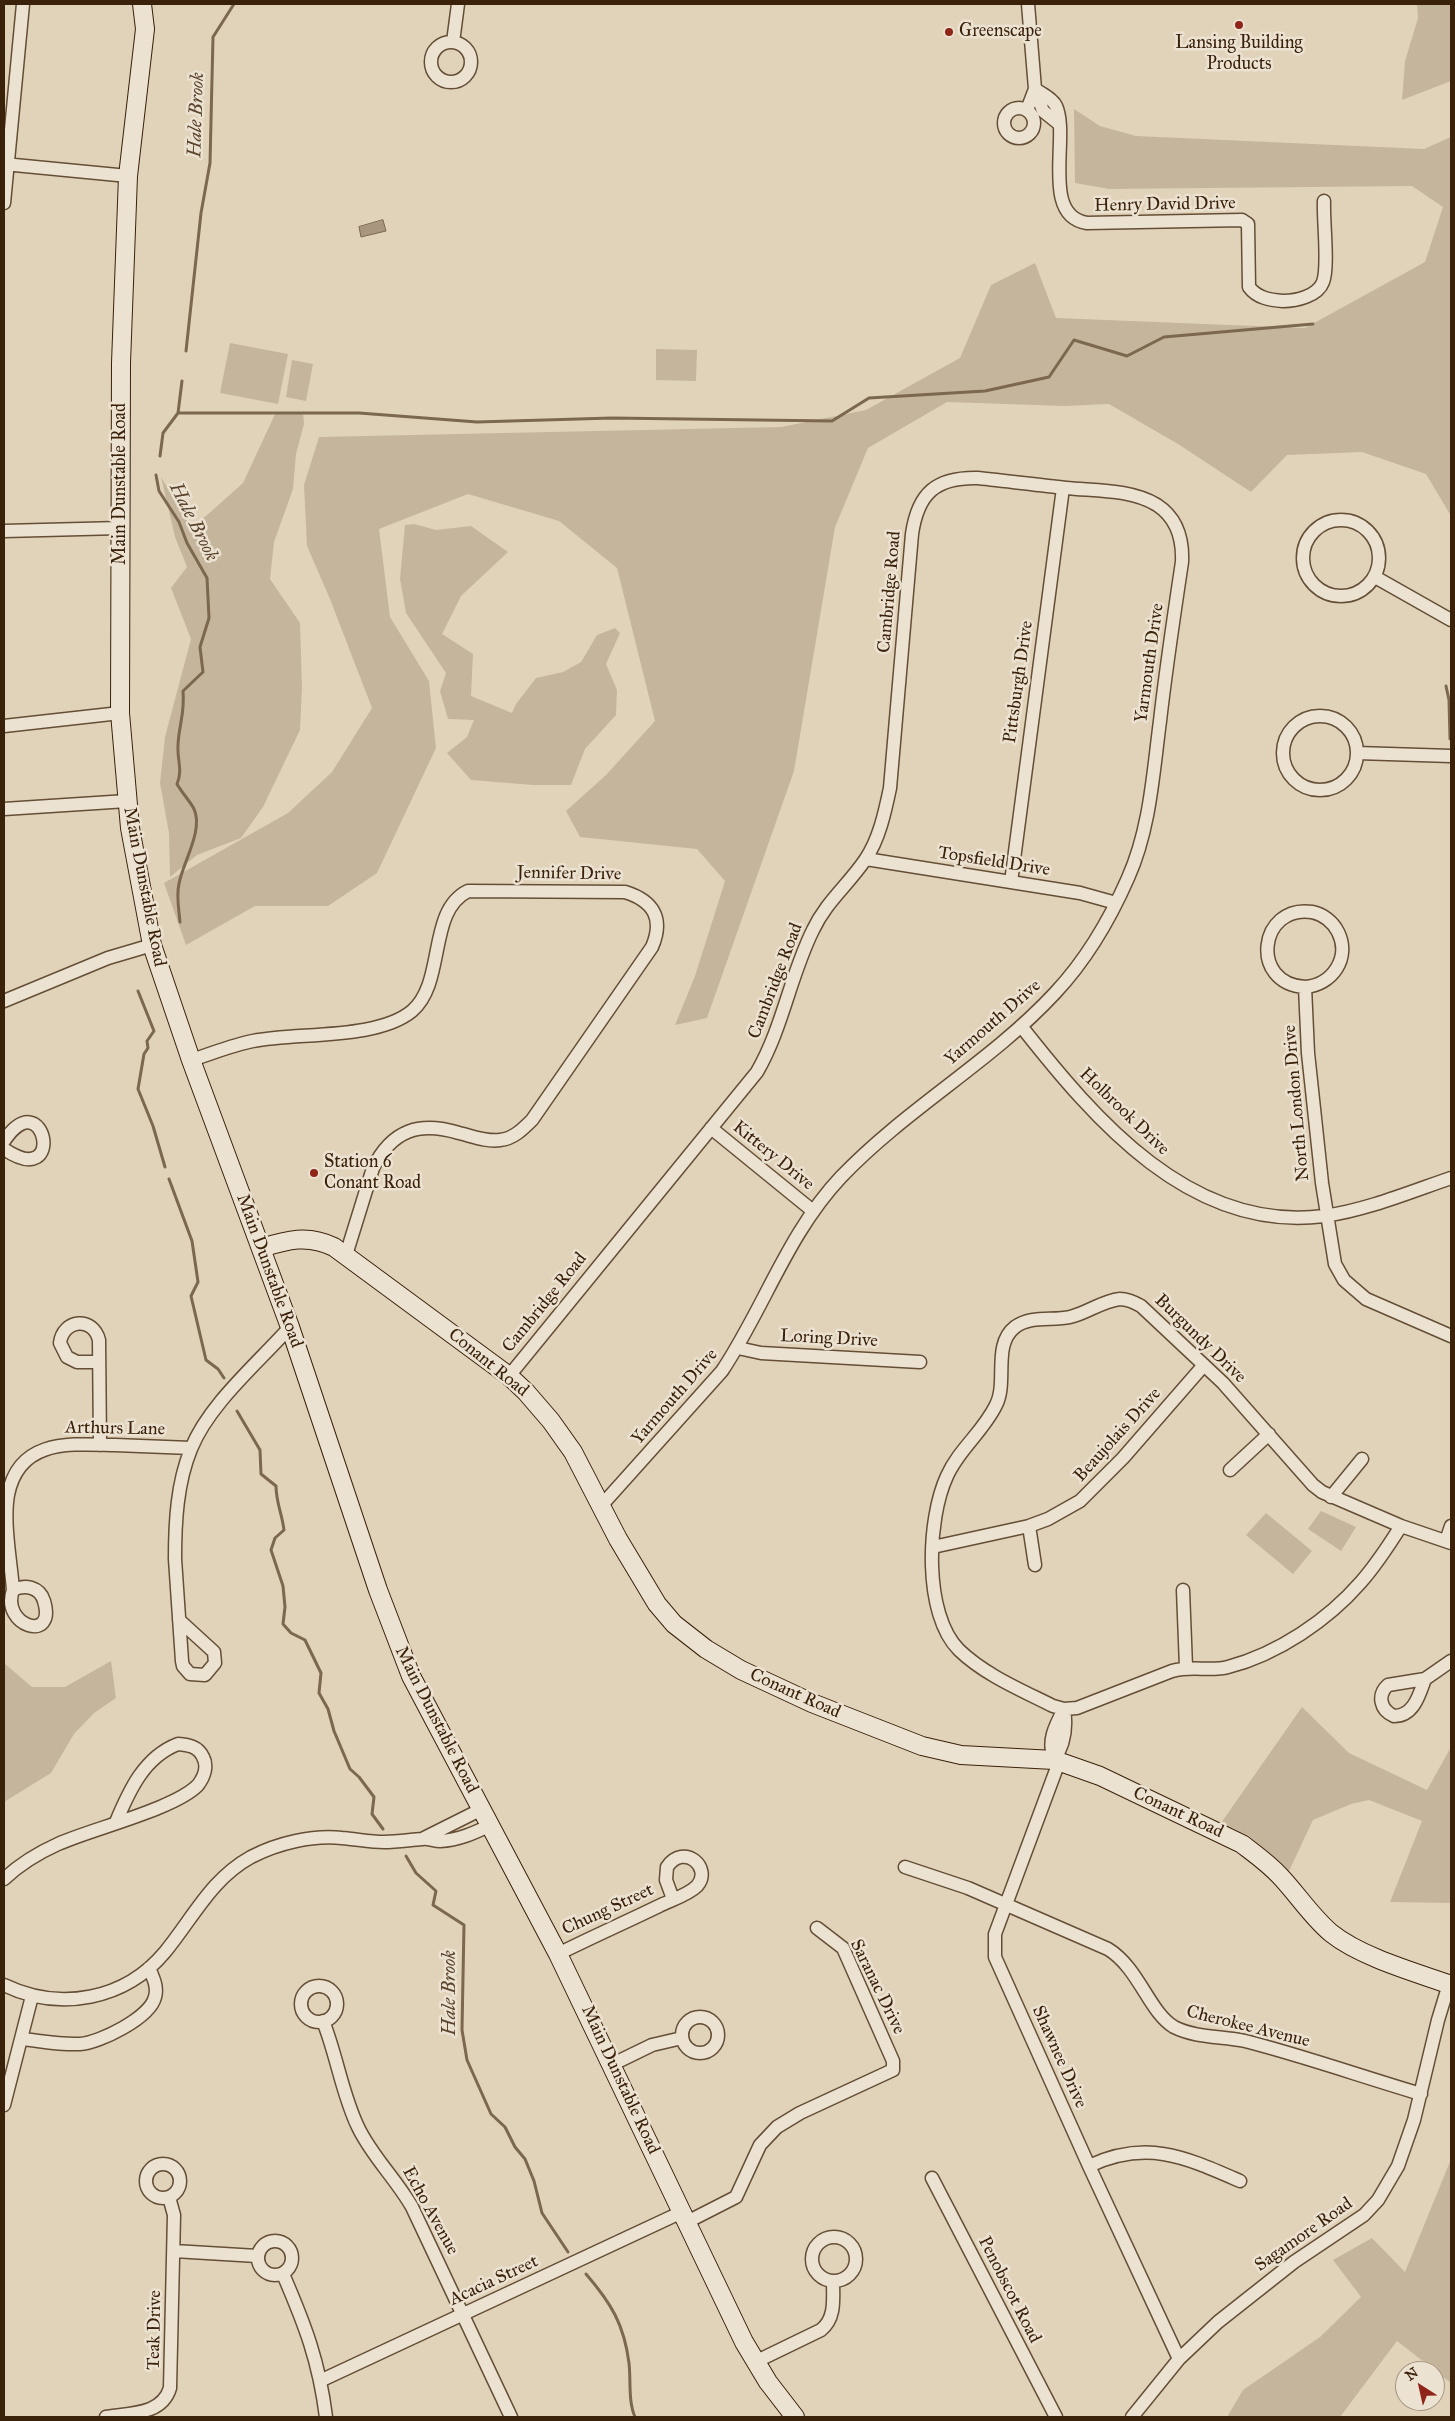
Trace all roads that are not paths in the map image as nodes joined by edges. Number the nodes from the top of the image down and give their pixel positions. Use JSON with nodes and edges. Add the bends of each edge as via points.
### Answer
{"nodes":[{"id":1,"x":22,"y":4,"type":"edge"},
{"id":2,"x":142,"y":4,"type":"edge"},
{"id":3,"x":154,"y":4,"type":"edge"},
{"id":4,"x":458,"y":4,"type":"edge"},
{"id":5,"x":1028,"y":4,"type":"edge"},
{"id":6,"x":145,"y":29,"type":"junction"},
{"id":7,"x":453,"y":42,"type":"dead end"},
{"id":8,"x":1035,"y":89,"type":"junction"},
{"id":9,"x":1027,"y":110,"type":"dead end"},
{"id":10,"x":6,"y":164,"type":"edge"},
{"id":11,"x":128,"y":176,"type":"junction"},
{"id":12,"x":1324,"y":201,"type":"dead end"},
{"id":13,"x":4,"y":202,"type":"edge"},
{"id":14,"x":1063,"y":488,"type":"junction"},
{"id":15,"x":120,"y":528,"type":"junction"},
{"id":16,"x":4,"y":531,"type":"edge"},
{"id":17,"x":1375,"y":577,"type":"junction"},
{"id":18,"x":1451,"y":620,"type":"edge"},
{"id":19,"x":120,"y":713,"type":"junction"},
{"id":20,"x":4,"y":726,"type":"edge"},
{"id":21,"x":1357,"y":753,"type":"junction"},
{"id":22,"x":1451,"y":756,"type":"edge"},
{"id":23,"x":127,"y":801,"type":"junction"},
{"id":24,"x":4,"y":810,"type":"edge"},
{"id":25,"x":866,"y":859,"type":"junction"},
{"id":26,"x":1011,"y":882,"type":"junction"},
{"id":27,"x":1116,"y":903,"type":"junction"},
{"id":28,"x":152,"y":945,"type":"junction"},
{"id":29,"x":1305,"y":987,"type":"junction"},
{"id":30,"x":4,"y":1002,"type":"edge"},
{"id":31,"x":1022,"y":1026,"type":"junction"},
{"id":32,"x":191,"y":1060,"type":"junction"},
{"id":33,"x":711,"y":1128,"type":"junction"},
{"id":34,"x":4,"y":1141,"type":"edge"},
{"id":35,"x":4,"y":1149,"type":"edge"},
{"id":36,"x":1451,"y":1178,"type":"edge"},
{"id":37,"x":813,"y":1210,"type":"junction"},
{"id":38,"x":1326,"y":1215,"type":"junction"},
{"id":39,"x":261,"y":1248,"type":"junction"},
{"id":40,"x":346,"y":1255,"type":"junction"},
{"id":41,"x":290,"y":1327,"type":"junction"},
{"id":42,"x":1451,"y":1336,"type":"edge"},
{"id":43,"x":738,"y":1348,"type":"junction"},
{"id":44,"x":100,"y":1362,"type":"dead end"},
{"id":45,"x":920,"y":1362,"type":"dead end"},
{"id":46,"x":1204,"y":1365,"type":"junction"},
{"id":47,"x":509,"y":1376,"type":"junction"},
{"id":48,"x":1269,"y":1434,"type":"junction"},
{"id":49,"x":100,"y":1445,"type":"junction"},
{"id":50,"x":191,"y":1448,"type":"junction"},
{"id":51,"x":1362,"y":1459,"type":"dead end"},
{"id":52,"x":1230,"y":1470,"type":"dead end"},
{"id":53,"x":1331,"y":1498,"type":"junction"},
{"id":54,"x":601,"y":1506,"type":"junction"},
{"id":55,"x":1029,"y":1526,"type":"junction"},
{"id":56,"x":1401,"y":1526,"type":"junction"},
{"id":57,"x":1451,"y":1526,"type":"edge"},
{"id":58,"x":1449,"y":1542,"type":"edge"},
{"id":59,"x":933,"y":1547,"type":"junction"},
{"id":60,"x":1035,"y":1565,"type":"dead end"},
{"id":61,"x":13,"y":1590,"type":"dead end"},
{"id":62,"x":1183,"y":1590,"type":"dead end"},
{"id":63,"x":179,"y":1620,"type":"dead end"},
{"id":64,"x":1451,"y":1661,"type":"edge"},
{"id":65,"x":1186,"y":1667,"type":"junction"},
{"id":66,"x":1425,"y":1679,"type":"dead end"},
{"id":67,"x":1064,"y":1709,"type":"junction"},
{"id":68,"x":1057,"y":1761,"type":"junction"},
{"id":69,"x":482,"y":1809,"type":"junction"},
{"id":70,"x":116,"y":1822,"type":"junction"},
{"id":71,"x":491,"y":1825,"type":"junction"},
{"id":72,"x":424,"y":1839,"type":"junction"},
{"id":73,"x":905,"y":1866,"type":"dead end"},
{"id":74,"x":4,"y":1879,"type":"edge"},
{"id":75,"x":673,"y":1899,"type":"dead end"},
{"id":76,"x":1005,"y":1904,"type":"junction"},
{"id":77,"x":817,"y":1928,"type":"dead end"},
{"id":78,"x":558,"y":1954,"type":"junction"},
{"id":79,"x":149,"y":1968,"type":"junction"},
{"id":80,"x":1450,"y":1984,"type":"edge"},
{"id":81,"x":4,"y":1986,"type":"edge"},
{"id":82,"x":32,"y":1996,"type":"junction"},
{"id":83,"x":323,"y":2021,"type":"dead end"},
{"id":84,"x":682,"y":2038,"type":"dead end"},
{"id":85,"x":22,"y":2039,"type":"junction"},
{"id":86,"x":612,"y":2064,"type":"junction"},
{"id":87,"x":894,"y":2070,"type":"joint"},
{"id":88,"x":1421,"y":2094,"type":"junction"},
{"id":89,"x":4,"y":2105,"type":"edge"},
{"id":90,"x":1089,"y":2166,"type":"junction"},
{"id":91,"x":932,"y":2178,"type":"dead end"},
{"id":92,"x":1240,"y":2181,"type":"dead end"},
{"id":93,"x":169,"y":2197,"type":"dead end"},
{"id":94,"x":684,"y":2217,"type":"junction"},
{"id":95,"x":174,"y":2251,"type":"junction"},
{"id":96,"x":257,"y":2256,"type":"junction"},
{"id":97,"x":283,"y":2274,"type":"junction"},
{"id":98,"x":833,"y":2281,"type":"dead end"},
{"id":99,"x":463,"y":2315,"type":"junction"},
{"id":100,"x":1179,"y":2359,"type":"junction"},
{"id":101,"x":755,"y":2362,"type":"junction"},
{"id":102,"x":322,"y":2380,"type":"junction"},
{"id":103,"x":106,"y":2417,"type":"edge"},
{"id":104,"x":326,"y":2417,"type":"edge"},
{"id":105,"x":511,"y":2417,"type":"edge"},
{"id":106,"x":795,"y":2417,"type":"edge"},
{"id":107,"x":1056,"y":2417,"type":"edge"},
{"id":108,"x":1132,"y":2417,"type":"edge"}],
"edges":[{"from":1,"to":10,"type":"street"},
{"from":2,"to":6,"type":"main road","name":"Main Dunstable Road"},
{"from":3,"to":6,"type":"main road","name":"Main Dunstable Road","via":[[152,21]]},
{"from":4,"to":7,"type":"street"},
{"from":5,"to":8,"type":"street"},
{"from":6,"to":11,"type":"main road","name":"Main Dunstable Road"},
{"from":8,"to":9,"type":"street"},
{"from":8,"to":12,"type":"street","name":"Henry David Drive","via":[[1056,106],[1060,193],[1071,217],[1086,223],[1242,220],[1248,224],[1249,287],[1261,297],[1289,301],[1320,288],[1325,273]]},
{"from":10,"to":11,"type":"street"},
{"from":10,"to":13,"type":"street"},
{"from":11,"to":15,"type":"main road","name":"Main Dunstable Road","via":[[121,363]]},
{"from":14,"to":25,"type":"street","name":"Cambridge Road","via":[[960,478],[935,487],[919,506],[910,551],[890,788],[880,826]]},
{"from":14,"to":26,"type":"street","name":"Pittsburgh Drive"},
{"from":14,"to":27,"type":"street","name":"Yarmouth Drive","via":[[1130,495],[1156,505],[1174,522],[1182,546],[1150,800],[1136,856]]},
{"from":15,"to":16,"type":"street"},
{"from":15,"to":19,"type":"main road","name":"Main Dunstable Road"},
{"from":17,"to":17,"type":"street","via":[[1380,559],[1378,547],[1373,536],[1359,524],[1342,519],[1329,521],[1318,527],[1307,541],[1303,560],[1306,573],[1324,592],[1349,596],[1361,591]]},
{"from":17,"to":18,"type":"street"},
{"from":19,"to":20,"type":"street"},
{"from":19,"to":23,"type":"main road","name":"Main Dunstable Road"},
{"from":21,"to":21,"type":"street","via":[[1349,776],[1340,784],[1322,790],[1304,787],[1294,780],[1287,770],[1283,752],[1291,729],[1300,721],[1318,716],[1336,719],[1346,726],[1353,736]]},
{"from":21,"to":22,"type":"street"},
{"from":23,"to":24,"type":"street"},
{"from":23,"to":28,"type":"main road","name":"Main Dunstable Road"},
{"from":25,"to":26,"type":"street","name":"Topsfield Drive"},
{"from":25,"to":33,"type":"street","name":"Cambridge Road","via":[[830,902],[814,928],[766,1057]]},
{"from":26,"to":27,"type":"street","name":"Topsfield Drive","via":[[1080,893]]},
{"from":27,"to":31,"type":"street","name":"Yarmouth Drive","via":[[1069,977]]},
{"from":28,"to":30,"type":"street","via":[[108,958]]},
{"from":28,"to":32,"type":"main road","name":"Main Dunstable Road"},
{"from":29,"to":29,"type":"street","via":[[1286,983],[1276,974],[1269,963],[1267,950],[1269,938],[1279,921],[1291,914],[1304,912],[1316,913],[1331,922],[1338,932],[1342,949],[1341,960],[1332,976],[1317,985]]},
{"from":29,"to":38,"type":"street","name":"North London Drive","via":[[1308,1053]]},
{"from":31,"to":37,"type":"street","name":"Yarmouth Drive","via":[[888,1132],[839,1179]]},
{"from":31,"to":38,"type":"street","name":"Holbrook Drive","via":[[1083,1100],[1122,1139],[1162,1172],[1208,1197],[1254,1214],[1288,1218]]},
{"from":32,"to":39,"type":"main road","name":"Main Dunstable Road"},
{"from":32,"to":40,"type":"street","name":"Jennifer Drive","via":[[252,1041],[378,1027],[404,1017],[427,990],[446,914],[453,902],[468,891],[626,892],[644,899],[651,906],[658,925],[652,947],[532,1120],[510,1137],[500,1140],[428,1127],[398,1137],[379,1156],[373,1168]]},
{"from":33,"to":37,"type":"street","name":"Kittery Drive"},
{"from":33,"to":47,"type":"street","name":"Cambridge Road"},
{"from":34,"to":35,"type":"street","via":[[15,1126],[27,1123],[39,1128],[45,1139],[42,1151],[30,1160]]},
{"from":36,"to":38,"type":"street","name":"Holbrook Drive"},
{"from":37,"to":43,"type":"street","name":"Yarmouth Drive","via":[[774,1275]]},
{"from":38,"to":42,"type":"street","name":"North London Drive","via":[[1335,1264],[1350,1288],[1366,1299]]},
{"from":39,"to":40,"type":"main road","name":"Conant Road","via":[[285,1240],[309,1238],[323,1241]]},
{"from":39,"to":41,"type":"main road","name":"Main Dunstable Road"},
{"from":40,"to":47,"type":"main road","name":"Conant Road"},
{"from":41,"to":50,"type":"street","via":[[221,1402]]},
{"from":41,"to":69,"type":"main road","name":"Main Dunstable Road","via":[[395,1638],[429,1712]]},
{"from":43,"to":45,"type":"street","name":"Loring Drive","via":[[761,1353]]},
{"from":43,"to":54,"type":"street","name":"Yarmouth Drive","via":[[706,1391]]},
{"from":44,"to":49,"type":"street"},
{"from":46,"to":48,"type":"street","name":"Burgundy Drive"},
{"from":46,"to":55,"type":"street","name":"Beaujolais Drive","via":[[1091,1492],[1064,1511]]},
{"from":46,"to":59,"type":"street","name":"Burgundy Drive","via":[[1141,1306],[1131,1301],[1112,1301],[1070,1317],[1033,1320],[1016,1326],[1005,1340],[997,1404],[958,1455],[940,1492]]},
{"from":47,"to":54,"type":"main road","name":"Conant Road","via":[[551,1421],[573,1452]]},
{"from":48,"to":52,"type":"street"},
{"from":48,"to":53,"type":"street","name":"Burgundy Drive","via":[[1313,1485]]},
{"from":49,"to":50,"type":"street","name":"Arthurs Lane"},
{"from":49,"to":61,"type":"street","name":"Arthurs Lane","via":[[70,1444],[45,1448],[20,1467],[8,1495],[7,1511]]},
{"from":50,"to":63,"type":"street","via":[[179,1494],[175,1532]]},
{"from":51,"to":53,"type":"street"},
{"from":53,"to":56,"type":"street","name":"Burgundy Drive"},
{"from":54,"to":68,"type":"main road","name":"Conant Road","via":[[665,1614],[706,1649],[741,1670],[812,1703],[922,1746],[961,1755]]},
{"from":55,"to":59,"type":"street","name":"Beaujolais Drive"},
{"from":55,"to":60,"type":"street"},
{"from":56,"to":58,"type":"street","name":"Burgundy Drive"},
{"from":56,"to":65,"type":"street","via":[[1363,1581],[1319,1620],[1279,1646],[1239,1664],[1217,1669]]},
{"from":57,"to":58,"type":"street"},
{"from":59,"to":67,"type":"street","name":"Burgundy Drive","via":[[933,1574],[940,1612],[944,1627],[958,1649],[998,1677]]},
{"from":62,"to":65,"type":"street"},
{"from":64,"to":66,"type":"street"},
{"from":65,"to":67,"type":"street","via":[[1087,1705]]},
{"from":67,"to":68,"type":"street","via":[[1067,1725]]},
{"from":68,"to":76,"type":"street","name":"Shawnee Drive"},
{"from":68,"to":80,"type":"main road","name":"Conant Road","via":[[1100,1776],[1242,1844],[1280,1876],[1314,1917],[1333,1934],[1355,1948]]},
{"from":69,"to":71,"type":"main road","name":"Main Dunstable Road"},
{"from":69,"to":72,"type":"street"},
{"from":70,"to":70,"type":"street","via":[[133,1783],[159,1755],[178,1744],[195,1747],[202,1753],[206,1769],[197,1785],[167,1803]]},
{"from":70,"to":74,"type":"street","via":[[43,1851]]},
{"from":71,"to":72,"type":"street","via":[[451,1840]]},
{"from":71,"to":78,"type":"main road","name":"Main Dunstable Road"},
{"from":72,"to":79,"type":"street","via":[[382,1842],[322,1837],[263,1852],[222,1878],[164,1954]]},
{"from":73,"to":76,"type":"street","name":"Cherokee Avenue"},
{"from":75,"to":78,"type":"street","name":"Chung Street"},
{"from":76,"to":88,"type":"street","name":"Cherokee Avenue","via":[[1100,1944],[1117,1955],[1132,1970],[1160,2013],[1175,2027],[1247,2042]]},
{"from":76,"to":90,"type":"street","name":"Shawnee Drive","via":[[995,1934],[997,1964]]},
{"from":77,"to":87,"type":"street","name":"Saranac Drive","via":[[843,1948]]},
{"from":78,"to":86,"type":"main road","name":"Main Dunstable Road"},
{"from":79,"to":82,"type":"street","via":[[124,1985],[88,1998]]},
{"from":79,"to":85,"type":"street","via":[[156,1996],[152,2006],[97,2042],[81,2044]]},
{"from":80,"to":88,"type":"street","name":"Sagamore Road"},
{"from":81,"to":82,"type":"street"},
{"from":82,"to":85,"type":"street"},
{"from":83,"to":99,"type":"street","name":"Echo Avenue","via":[[357,2125],[412,2207]]},
{"from":84,"to":86,"type":"street","via":[[652,2045]]},
{"from":85,"to":89,"type":"street"},
{"from":86,"to":94,"type":"main road","name":"Main Dunstable Road"},
{"from":87,"to":94,"type":"street","name":"Acacia Street","via":[[800,2113],[777,2127],[760,2145],[736,2197]]},
{"from":88,"to":100,"type":"street","name":"Sagamore Road","via":[[1398,2166],[1372,2208],[1268,2281]]},
{"from":90,"to":92,"type":"street","via":[[1128,2153],[1160,2153],[1193,2160]]},
{"from":90,"to":100,"type":"street","name":"Shawnee Drive"},
{"from":91,"to":107,"type":"street","name":"Penobscot Road"},
{"from":93,"to":95,"type":"street","name":"Teak Drive","via":[[173,2208]]},
{"from":94,"to":99,"type":"street","name":"Acacia Street"},
{"from":94,"to":101,"type":"main road","name":"Main Dunstable Road"},
{"from":95,"to":96,"type":"street"},
{"from":95,"to":103,"type":"street","name":"Teak Drive","via":[[172,2374],[168,2396],[155,2408]]},
{"from":96,"to":97,"type":"street","via":[[258,2264],[265,2273]]},
{"from":96,"to":97,"type":"street","via":[[268,2242],[285,2244],[292,2259]]},
{"from":97,"to":102,"type":"street","via":[[314,2350]]},
{"from":98,"to":101,"type":"street","via":[[829,2324]]},
{"from":99,"to":102,"type":"street","name":"Acacia Street"},
{"from":99,"to":105,"type":"street","name":"Echo Avenue"},
{"from":100,"to":108,"type":"street","name":"Sagamore Road"},
{"from":101,"to":106,"type":"main road","name":"Main Dunstable Road"},
{"from":102,"to":104,"type":"street"}]}
